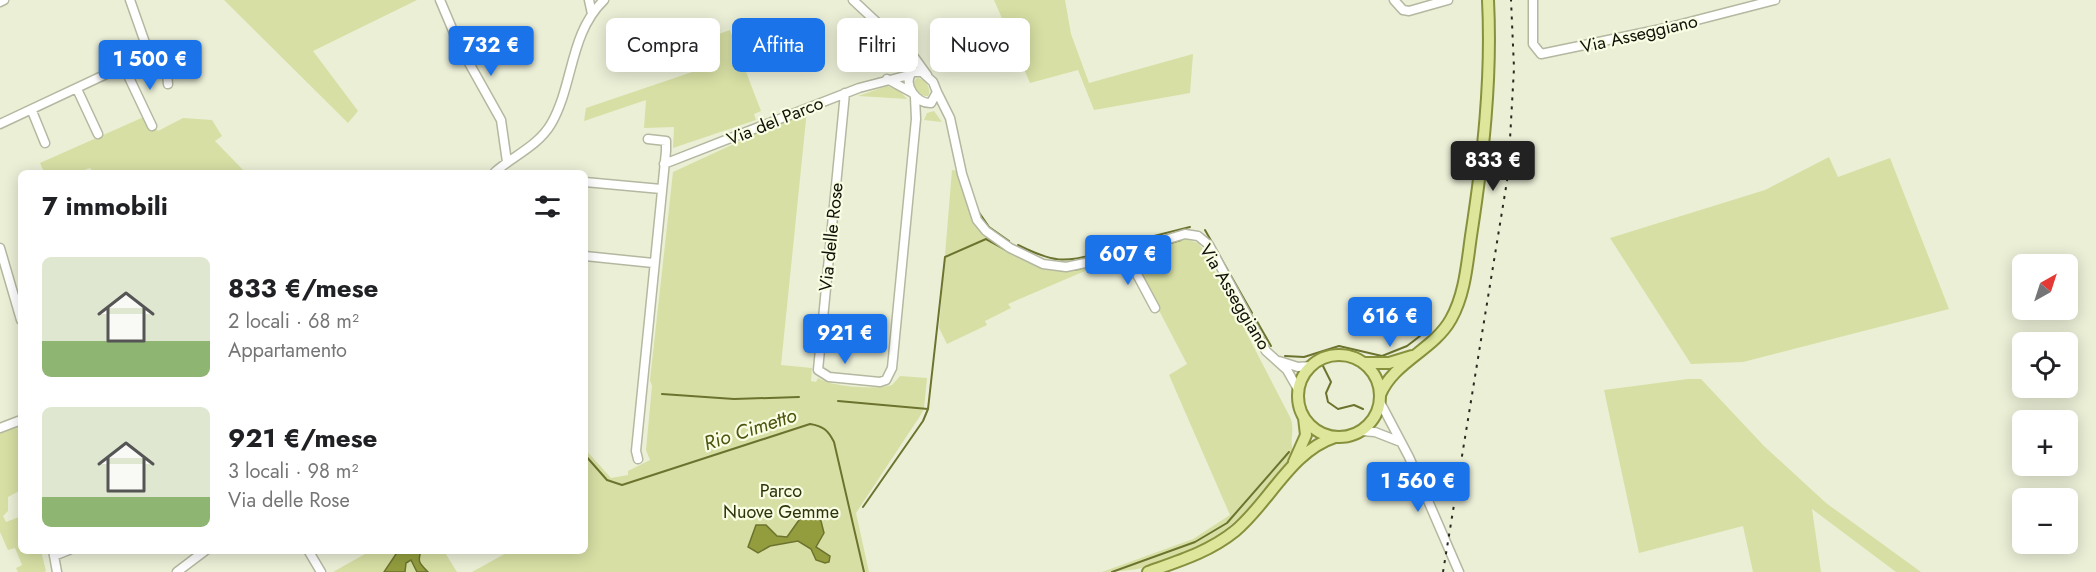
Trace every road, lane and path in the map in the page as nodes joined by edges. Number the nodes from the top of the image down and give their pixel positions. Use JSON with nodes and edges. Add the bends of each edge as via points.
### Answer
{"nodes":[{"id":1,"x":4,"y":0,"type":"edge"},
{"id":2,"x":130,"y":0,"type":"edge"},
{"id":3,"x":440,"y":0,"type":"edge"},
{"id":4,"x":589,"y":0,"type":"edge"},
{"id":5,"x":604,"y":0,"type":"edge"},
{"id":6,"x":854,"y":0,"type":"edge"},
{"id":7,"x":1394,"y":0,"type":"edge"},
{"id":8,"x":1448,"y":0,"type":"edge"},
{"id":9,"x":1488,"y":0,"type":"edge"},
{"id":10,"x":1533,"y":0,"type":"edge"},
{"id":11,"x":1775,"y":0,"type":"edge"},
{"id":12,"x":0,"y":2,"type":"edge"},
{"id":13,"x":592,"y":14,"type":"junction"},
{"id":14,"x":872,"y":18,"type":"edge"},
{"id":15,"x":150,"y":54,"type":"junction"},
{"id":16,"x":918,"y":65,"type":"edge"},
{"id":17,"x":124,"y":67,"type":"junction"},
{"id":18,"x":910,"y":73,"type":"junction"},
{"id":19,"x":927,"y":75,"type":"junction"},
{"id":20,"x":887,"y":79,"type":"junction"},
{"id":21,"x":168,"y":84,"type":"dead end"},
{"id":22,"x":77,"y":89,"type":"junction"},
{"id":23,"x":937,"y":92,"type":"junction"},
{"id":24,"x":845,"y":93,"type":"junction"},
{"id":25,"x":913,"y":95,"type":"junction"},
{"id":26,"x":930,"y":104,"type":"junction"},
{"id":27,"x":32,"y":111,"type":"junction"},
{"id":28,"x":916,"y":119,"type":"junction"},
{"id":29,"x":0,"y":124,"type":"edge"},
{"id":30,"x":152,"y":126,"type":"dead end"},
{"id":31,"x":98,"y":134,"type":"dead end"},
{"id":32,"x":648,"y":140,"type":"dead end"},
{"id":33,"x":45,"y":143,"type":"dead end"},
{"id":34,"x":956,"y":147,"type":"junction"},
{"id":35,"x":507,"y":162,"type":"junction"},
{"id":36,"x":664,"y":164,"type":"junction"},
{"id":37,"x":497,"y":170,"type":"edge"},
{"id":38,"x":588,"y":182,"type":"edge"},
{"id":39,"x":662,"y":189,"type":"junction"},
{"id":40,"x":0,"y":248,"type":"edge"},
{"id":41,"x":1125,"y":252,"type":"junction"},
{"id":42,"x":588,"y":256,"type":"edge"},
{"id":43,"x":653,"y":262,"type":"junction"},
{"id":44,"x":1155,"y":308,"type":"dead end"},
{"id":45,"x":18,"y":310,"type":"edge"},
{"id":46,"x":1418,"y":354,"type":"junction"},
{"id":47,"x":1275,"y":360,"type":"junction"},
{"id":48,"x":1363,"y":363,"type":"junction"},
{"id":49,"x":1311,"y":366,"type":"junction"},
{"id":50,"x":1299,"y":391,"type":"junction"},
{"id":51,"x":1380,"y":398,"type":"junction"},
{"id":52,"x":1304,"y":417,"type":"junction"},
{"id":53,"x":18,"y":421,"type":"edge"},
{"id":54,"x":0,"y":428,"type":"edge"},
{"id":55,"x":1360,"y":431,"type":"junction"},
{"id":56,"x":1335,"y":437,"type":"junction"},
{"id":57,"x":1398,"y":442,"type":"junction"},
{"id":58,"x":638,"y":459,"type":"dead end"},
{"id":59,"x":1290,"y":470,"type":"junction"},
{"id":60,"x":54,"y":554,"type":"edge"},
{"id":61,"x":201,"y":554,"type":"edge"},
{"id":62,"x":310,"y":554,"type":"edge"},
{"id":63,"x":57,"y":572,"type":"edge"},
{"id":64,"x":177,"y":572,"type":"edge"},
{"id":65,"x":321,"y":572,"type":"edge"},
{"id":66,"x":1148,"y":572,"type":"edge"},
{"id":67,"x":1459,"y":572,"type":"edge"}],
"edges":[{"from":1,"to":12,"type":"street"},
{"from":2,"to":15,"type":"street"},
{"from":3,"to":35,"type":"street","via":[[459,45],[501,120]]},
{"from":4,"to":13,"type":"street"},
{"from":5,"to":13,"type":"street"},
{"from":6,"to":14,"type":"street","name":"Via Asseggiano"},
{"from":7,"to":8,"type":"street","via":[[1409,12]]},
{"from":9,"to":46,"type":"main road","via":[[1487,105],[1463,288],[1450,321],[1438,338]]},
{"from":10,"to":11,"type":"street","name":"Via Asseggiano","via":[[1532,34],[1537,52],[1548,54]]},
{"from":13,"to":35,"type":"street","via":[[581,33],[552,122],[540,137]]},
{"from":15,"to":17,"type":"street"},
{"from":15,"to":21,"type":"street","via":[[167,74]]},
{"from":16,"to":19,"type":"street","name":"Via Asseggiano"},
{"from":17,"to":22,"type":"street"},
{"from":17,"to":30,"type":"street"},
{"from":18,"to":19,"type":"street"},
{"from":18,"to":20,"type":"street","name":"Via del Parco"},
{"from":18,"to":25,"type":"street"},
{"from":19,"to":23,"type":"street","name":"Via Asseggiano"},
{"from":20,"to":24,"type":"street","name":"Via del Parco"},
{"from":20,"to":25,"type":"street"},
{"from":22,"to":27,"type":"street"},
{"from":22,"to":31,"type":"street"},
{"from":23,"to":26,"type":"street"},
{"from":23,"to":34,"type":"street","name":"Via Asseggiano","via":[[950,118]]},
{"from":24,"to":28,"type":"street","name":"Via delle Rose","via":[[818,363],[818,370],[829,377],[880,382],[886,380],[892,368]]},
{"from":24,"to":36,"type":"street","name":"Via del Parco"},
{"from":25,"to":26,"type":"street","name":"Via Asseggiano"},
{"from":25,"to":28,"type":"street","name":"Via delle Rose"},
{"from":26,"to":28,"type":"street"},
{"from":26,"to":34,"type":"street","name":"Via Asseggiano","via":[[943,111]]},
{"from":27,"to":29,"type":"street"},
{"from":27,"to":33,"type":"street"},
{"from":32,"to":36,"type":"street","via":[[666,141]]},
{"from":34,"to":41,"type":"street","name":"Via Asseggiano","via":[[977,220],[993,238],[1043,264],[1060,267]]},
{"from":35,"to":37,"type":"street"},
{"from":36,"to":39,"type":"street"},
{"from":38,"to":39,"type":"street"},
{"from":39,"to":43,"type":"street"},
{"from":40,"to":45,"type":"street"},
{"from":41,"to":44,"type":"street"},
{"from":41,"to":47,"type":"street","name":"Via Asseggiano","via":[[1185,234],[1204,240],[1266,351]]},
{"from":42,"to":43,"type":"street"},
{"from":43,"to":58,"type":"street"},
{"from":46,"to":48,"type":"main road","name":"Via Asseggiano","via":[[1389,363]]},
{"from":46,"to":51,"type":"main road","via":[[1389,381]]},
{"from":47,"to":49,"type":"street","name":"Via Asseggiano","via":[[1298,367]]},
{"from":47,"to":50,"type":"street","name":"Via Asseggiano","via":[[1287,370]]},
{"from":48,"to":49,"type":"main road","name":"Via Asseggiano","via":[[1353,357],[1331,356]]},
{"from":48,"to":51,"type":"main road","via":[[1375,377]]},
{"from":49,"to":50,"type":"main road"},
{"from":50,"to":52,"type":"main road","name":"Via Asseggiano"},
{"from":51,"to":55,"type":"main road","via":[[1375,416]]},
{"from":51,"to":57,"type":"street"},
{"from":52,"to":56,"type":"main road","via":[[1320,433]]},
{"from":52,"to":59,"type":"main road","name":"Via Asseggiano","via":[[1304,444]]},
{"from":53,"to":54,"type":"street"},
{"from":55,"to":56,"type":"main road"},
{"from":55,"to":57,"type":"street","via":[[1375,432]]},
{"from":56,"to":59,"type":"main road","via":[[1316,447]]},
{"from":57,"to":67,"type":"street"},
{"from":59,"to":66,"type":"main road","via":[[1246,521],[1221,541],[1197,555]]},
{"from":60,"to":63,"type":"street"},
{"from":61,"to":64,"type":"street"},
{"from":62,"to":65,"type":"street"}]}
